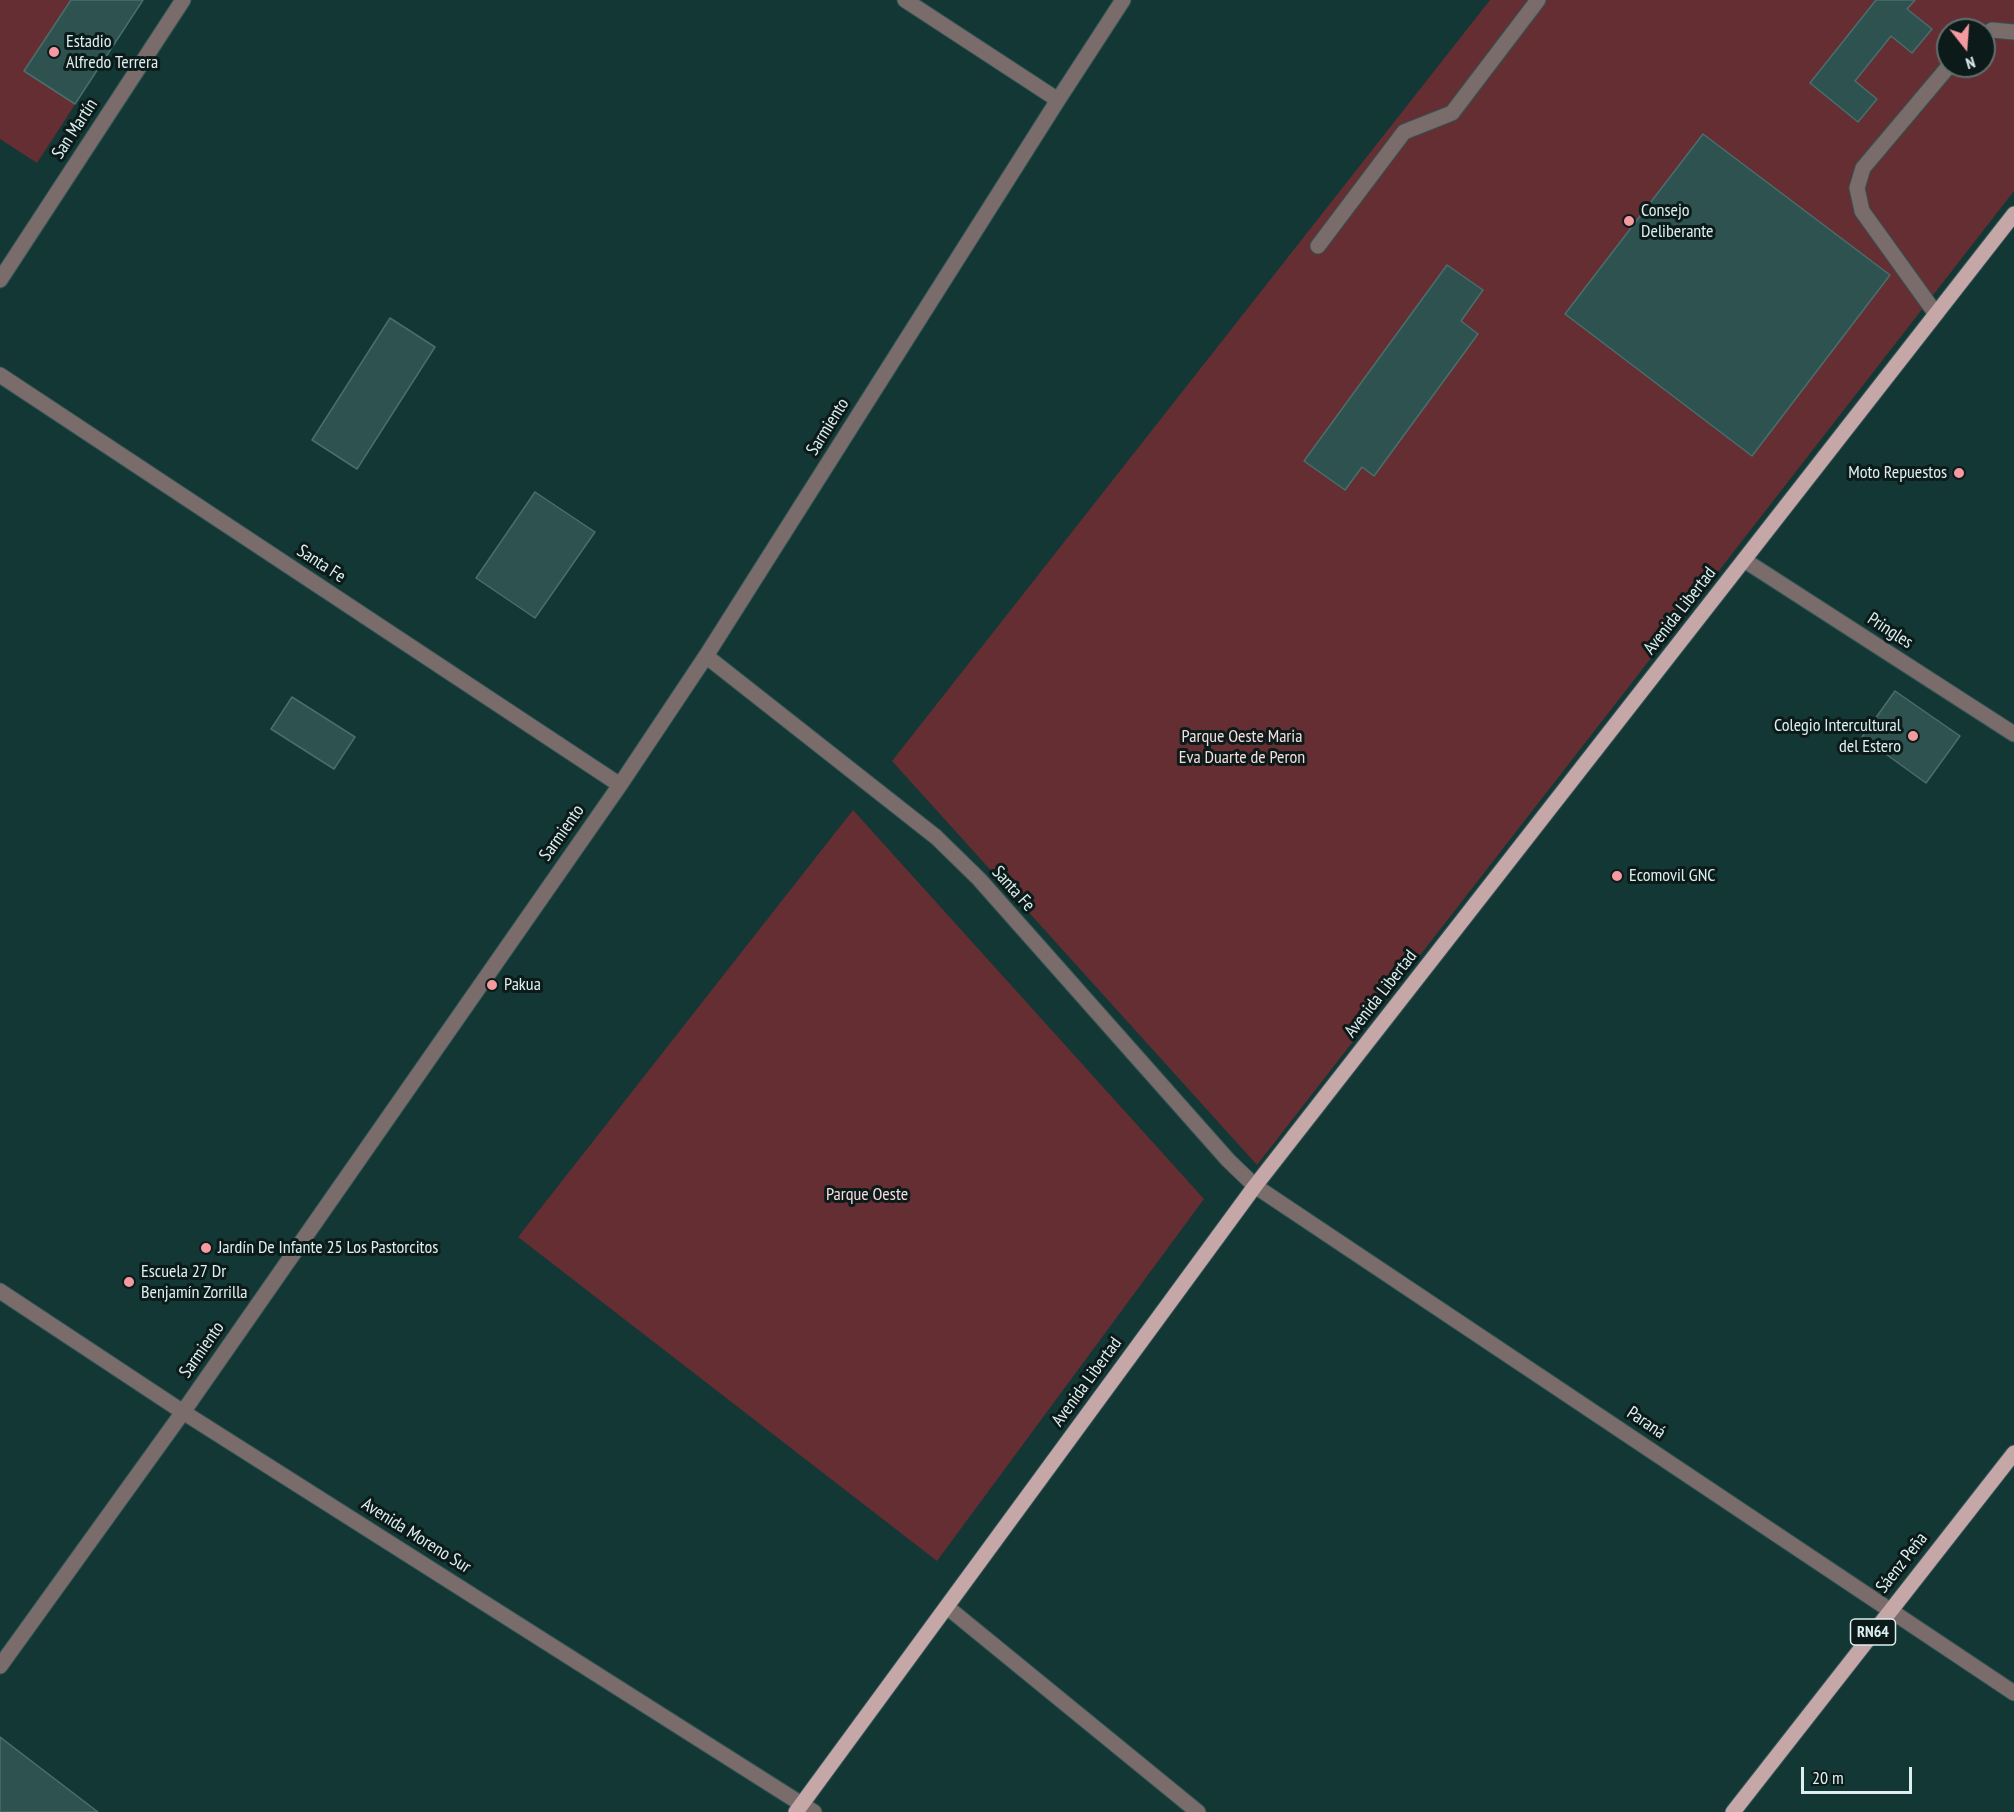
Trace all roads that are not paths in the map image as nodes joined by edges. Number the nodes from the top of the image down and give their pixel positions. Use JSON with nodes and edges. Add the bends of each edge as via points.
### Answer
{"nodes":[{"id":1,"x":183,"y":0,"type":"edge"},
{"id":2,"x":905,"y":0,"type":"edge"},
{"id":3,"x":1123,"y":0,"type":"edge"},
{"id":4,"x":1538,"y":0,"type":"edge"},
{"id":5,"x":1996,"y":30,"type":"edge"},
{"id":6,"x":2014,"y":32,"type":"edge"},
{"id":7,"x":1939,"y":78,"type":"edge"},
{"id":8,"x":1058,"y":100,"type":"junction"},
{"id":9,"x":2014,"y":214,"type":"edge"},
{"id":10,"x":1318,"y":246,"type":"dead end"},
{"id":11,"x":0,"y":280,"type":"edge"},
{"id":12,"x":1936,"y":314,"type":"junction"},
{"id":13,"x":0,"y":375,"type":"edge"},
{"id":14,"x":1744,"y":560,"type":"junction"},
{"id":15,"x":706,"y":656,"type":"junction"},
{"id":16,"x":2014,"y":734,"type":"edge"},
{"id":17,"x":620,"y":785,"type":"junction"},
{"id":18,"x":1256,"y":1186,"type":"junction"},
{"id":19,"x":0,"y":1291,"type":"edge"},
{"id":20,"x":183,"y":1412,"type":"junction"},
{"id":21,"x":2014,"y":1453,"type":"edge"},
{"id":22,"x":947,"y":1607,"type":"junction"},
{"id":23,"x":1890,"y":1610,"type":"junction"},
{"id":24,"x":0,"y":1666,"type":"edge"},
{"id":25,"x":2014,"y":1692,"type":"edge"},
{"id":26,"x":804,"y":1809,"type":"edge"},
{"id":27,"x":1198,"y":1812,"type":"edge"},
{"id":28,"x":1733,"y":1812,"type":"edge"}],
"edges":[{"from":1,"to":11,"type":"street","name":"San Martín"},
{"from":2,"to":8,"type":"street"},
{"from":3,"to":8,"type":"street","name":"Sarmiento"},
{"from":4,"to":10,"type":"street","via":[[1452,113],[1404,132]]},
{"from":5,"to":6,"type":"street"},
{"from":7,"to":12,"type":"street","via":[[1863,168],[1857,188],[1862,211]]},
{"from":8,"to":15,"type":"street","name":"Sarmiento"},
{"from":9,"to":12,"type":"main road","name":"Avenida Libertad"},
{"from":12,"to":14,"type":"main road","name":"Avenida Libertad"},
{"from":13,"to":17,"type":"street","name":"Santa Fe"},
{"from":14,"to":16,"type":"street","name":"Pringles"},
{"from":14,"to":18,"type":"main road","name":"Avenida Libertad"},
{"from":15,"to":17,"type":"street","name":"Sarmiento"},
{"from":15,"to":18,"type":"street","name":"Santa Fe","via":[[936,837],[979,879],[1228,1160]]},
{"from":17,"to":20,"type":"street","name":"Sarmiento"},
{"from":18,"to":22,"type":"main road","name":"Avenida Libertad"},
{"from":18,"to":23,"type":"street","name":"Paraná"},
{"from":19,"to":20,"type":"street","name":"Avenida Moreno Sur"},
{"from":20,"to":24,"type":"street","name":"Sarmiento"},
{"from":20,"to":26,"type":"street","name":"Avenida Moreno Sur"},
{"from":21,"to":23,"type":"main road","name":"Sáenz Peña","number":"RN64"},
{"from":22,"to":26,"type":"main road","name":"Avenida Libertad"},
{"from":22,"to":27,"type":"street"},
{"from":23,"to":25,"type":"street","name":"Paraná"},
{"from":23,"to":28,"type":"main road","name":"Sáenz Peña","number":"RN64"}]}
